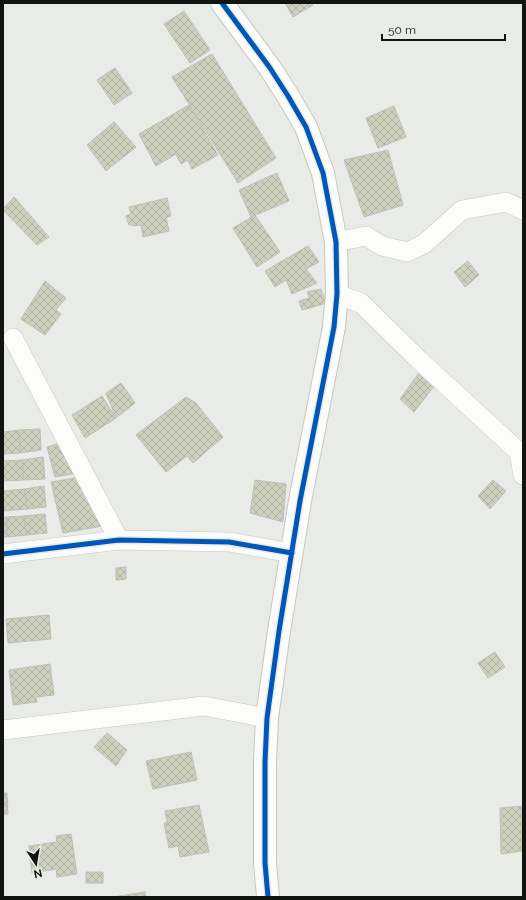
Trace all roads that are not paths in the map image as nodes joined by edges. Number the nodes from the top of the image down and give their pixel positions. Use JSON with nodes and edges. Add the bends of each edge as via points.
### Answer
{"nodes":[{"id":1,"x":222,"y":3,"type":"edge"},
{"id":2,"x":523,"y":210,"type":"edge"},
{"id":3,"x":336,"y":242,"type":"junction"},
{"id":4,"x":337,"y":294,"type":"junction"},
{"id":5,"x":13,"y":338,"type":"dead end"},
{"id":6,"x":521,"y":452,"type":"edge"},
{"id":7,"x":523,"y":475,"type":"edge"},
{"id":8,"x":119,"y":540,"type":"junction"},
{"id":9,"x":292,"y":552,"type":"junction"},
{"id":10,"x":3,"y":554,"type":"edge"},
{"id":11,"x":267,"y":718,"type":"junction"},
{"id":12,"x":3,"y":730,"type":"edge"},
{"id":13,"x":265,"y":863,"type":"junction"},
{"id":14,"x":268,"y":897,"type":"edge"},
{"id":15,"x":278,"y":897,"type":"edge"}],
"edges":[{"from":1,"to":3,"type":"street","via":[[270,68],[306,127],[323,173]]},
{"from":2,"to":3,"type":"street","via":[[506,202],[462,210],[424,244],[406,252],[382,246],[366,236]]},
{"from":3,"to":4,"type":"street"},
{"from":4,"to":6,"type":"street","via":[[361,303],[419,360]]},
{"from":4,"to":9,"type":"street","via":[[334,327]]},
{"from":5,"to":8,"type":"street"},
{"from":6,"to":7,"type":"street"},
{"from":8,"to":9,"type":"street","via":[[229,542]]},
{"from":8,"to":10,"type":"street"},
{"from":9,"to":11,"type":"street"},
{"from":11,"to":12,"type":"street","via":[[204,706]]},
{"from":11,"to":13,"type":"street"},
{"from":13,"to":14,"type":"street"},
{"from":13,"to":15,"type":"street"}]}
